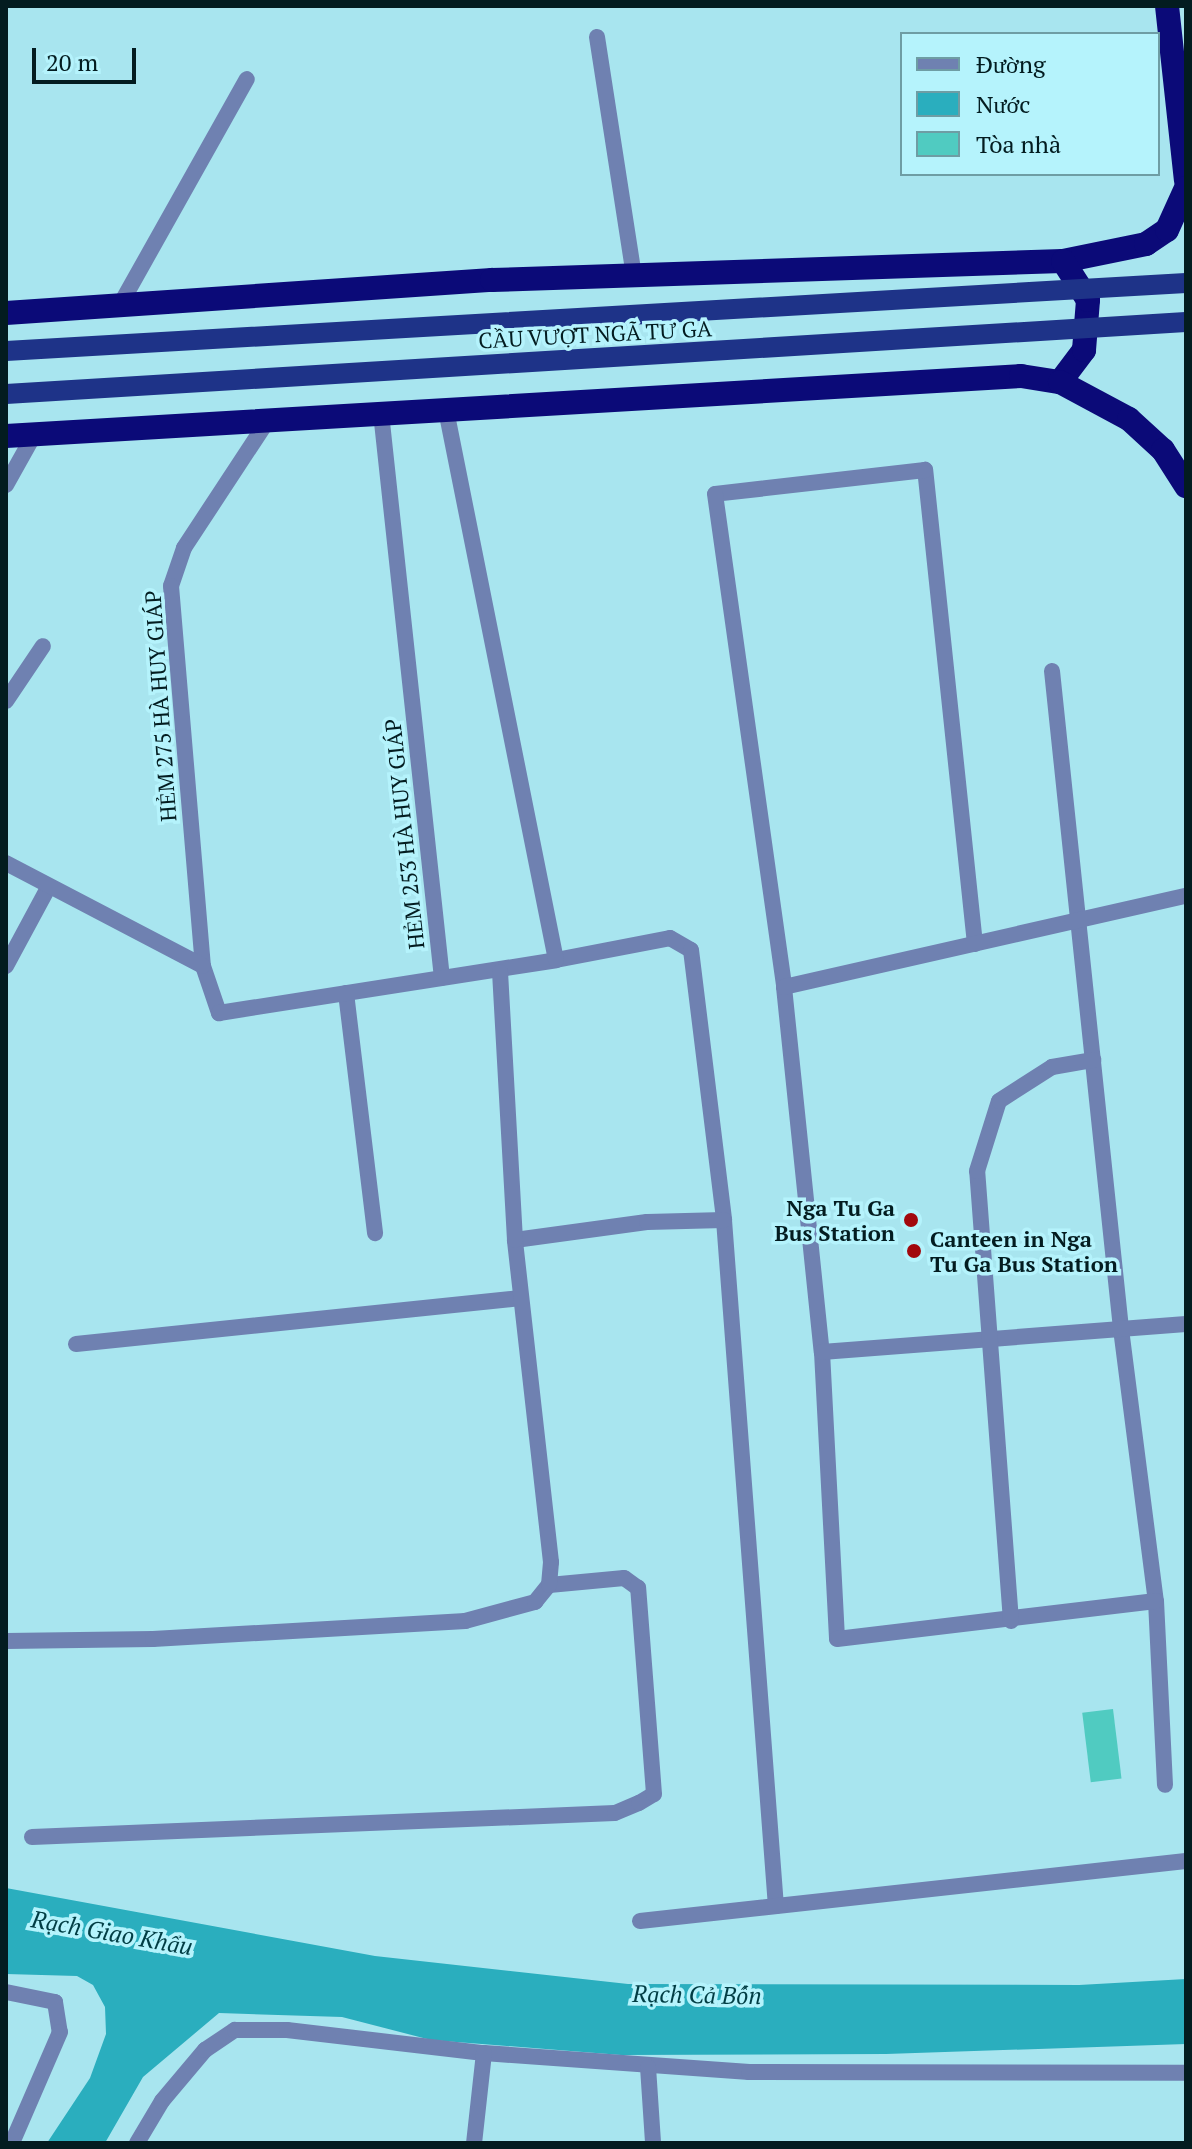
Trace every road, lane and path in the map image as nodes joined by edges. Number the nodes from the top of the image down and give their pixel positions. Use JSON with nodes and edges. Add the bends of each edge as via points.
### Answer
{"nodes":[{"id":1,"x":1167,"y":6,"type":"edge"},
{"id":2,"x":597,"y":37,"type":"dead end"},
{"id":3,"x":247,"y":79,"type":"dead end"},
{"id":4,"x":1186,"y":180,"type":"edge"},
{"id":5,"x":1186,"y":188,"type":"edge"},
{"id":6,"x":1063,"y":261,"type":"junction"},
{"id":7,"x":634,"y":276,"type":"junction"},
{"id":8,"x":1186,"y":283,"type":"edge"},
{"id":9,"x":120,"y":305,"type":"junction"},
{"id":10,"x":6,"y":313,"type":"edge"},
{"id":11,"x":1186,"y":322,"type":"edge"},
{"id":12,"x":6,"y":351,"type":"edge"},
{"id":13,"x":1060,"y":382,"type":"junction"},
{"id":14,"x":6,"y":394,"type":"edge"},
{"id":15,"x":446,"y":410,"type":"junction"},
{"id":16,"x":381,"y":413,"type":"junction"},
{"id":17,"x":268,"y":420,"type":"junction"},
{"id":18,"x":34,"y":435,"type":"junction"},
{"id":19,"x":6,"y":436,"type":"edge"},
{"id":20,"x":6,"y":485,"type":"edge"},
{"id":21,"x":1186,"y":486,"type":"edge"},
{"id":22,"x":43,"y":646,"type":"dead end"},
{"id":23,"x":1052,"y":671,"type":"dead end"},
{"id":24,"x":6,"y":701,"type":"edge"},
{"id":25,"x":6,"y":863,"type":"edge"},
{"id":26,"x":48,"y":888,"type":"junction"},
{"id":27,"x":1186,"y":896,"type":"edge"},
{"id":28,"x":1078,"y":920,"type":"junction"},
{"id":29,"x":975,"y":944,"type":"junction"},
{"id":30,"x":556,"y":960,"type":"junction"},
{"id":31,"x":6,"y":966,"type":"edge"},
{"id":32,"x":203,"y":966,"type":"junction"},
{"id":33,"x":500,"y":972,"type":"junction"},
{"id":34,"x":442,"y":978,"type":"junction"},
{"id":35,"x":784,"y":987,"type":"junction"},
{"id":36,"x":346,"y":993,"type":"junction"},
{"id":37,"x":1093,"y":1060,"type":"junction"},
{"id":38,"x":724,"y":1220,"type":"junction"},
{"id":39,"x":375,"y":1233,"type":"dead end"},
{"id":40,"x":515,"y":1240,"type":"junction"},
{"id":41,"x":521,"y":1298,"type":"junction"},
{"id":42,"x":1186,"y":1324,"type":"edge"},
{"id":43,"x":1121,"y":1329,"type":"junction"},
{"id":44,"x":987,"y":1340,"type":"junction"},
{"id":45,"x":76,"y":1344,"type":"dead end"},
{"id":46,"x":822,"y":1352,"type":"junction"},
{"id":47,"x":549,"y":1585,"type":"junction"},
{"id":48,"x":1156,"y":1601,"type":"junction"},
{"id":49,"x":1011,"y":1621,"type":"junction"},
{"id":50,"x":6,"y":1641,"type":"edge"},
{"id":51,"x":1165,"y":1785,"type":"dead end"},
{"id":52,"x":32,"y":1837,"type":"dead end"},
{"id":53,"x":1186,"y":1861,"type":"edge"},
{"id":54,"x":776,"y":1906,"type":"junction"},
{"id":55,"x":640,"y":1921,"type":"dead end"},
{"id":56,"x":6,"y":1992,"type":"edge"},
{"id":57,"x":484,"y":2053,"type":"junction"},
{"id":58,"x":648,"y":2067,"type":"junction"},
{"id":59,"x":1186,"y":2073,"type":"edge"},
{"id":60,"x":12,"y":2143,"type":"edge"},
{"id":61,"x":137,"y":2143,"type":"edge"},
{"id":62,"x":474,"y":2143,"type":"edge"},
{"id":63,"x":653,"y":2143,"type":"edge"}],
"edges":[{"from":1,"to":4,"type":"highway"},
{"from":2,"to":7,"type":"street"},
{"from":3,"to":9,"type":"street"},
{"from":5,"to":6,"type":"highway","via":[[1167,230],[1146,244]]},
{"from":6,"to":7,"type":"highway"},
{"from":6,"to":13,"type":"highway","via":[[1088,300],[1084,350]]},
{"from":7,"to":9,"type":"highway"},
{"from":8,"to":12,"type":"main road","name":"CẦU VƯỢT NGÃ TƯ GA","bridge":true},
{"from":9,"to":10,"type":"highway"},
{"from":11,"to":14,"type":"main road","name":"CẦU VƯỢT NGÃ TƯ GA","bridge":true},
{"from":13,"to":15,"type":"highway","via":[[1021,376]]},
{"from":13,"to":21,"type":"highway","via":[[1129,419],[1163,450]]},
{"from":15,"to":16,"type":"highway"},
{"from":15,"to":30,"type":"street"},
{"from":16,"to":17,"type":"highway"},
{"from":16,"to":34,"type":"street","name":"HẺM 253 HÀ HUY GIÁP"},
{"from":17,"to":18,"type":"highway"},
{"from":17,"to":32,"type":"street","name":"HẺM 275 HÀ HUY GIÁP","via":[[184,548],[171,586]]},
{"from":18,"to":19,"type":"highway"},
{"from":18,"to":20,"type":"street"},
{"from":22,"to":24,"type":"street"},
{"from":23,"to":28,"type":"street"},
{"from":25,"to":26,"type":"street"},
{"from":26,"to":31,"type":"street"},
{"from":26,"to":32,"type":"street"},
{"from":27,"to":28,"type":"street"},
{"from":28,"to":29,"type":"street"},
{"from":28,"to":37,"type":"street"},
{"from":29,"to":35,"type":"street"},
{"from":29,"to":35,"type":"street","via":[[925,470],[715,494]]},
{"from":30,"to":33,"type":"street"},
{"from":30,"to":38,"type":"street","via":[[670,938],[691,950]]},
{"from":32,"to":36,"type":"street","name":"HẺM 253 HÀ HUY GIÁP","via":[[219,1013]]},
{"from":33,"to":34,"type":"street"},
{"from":33,"to":40,"type":"street"},
{"from":34,"to":36,"type":"street","name":"HẺM 253 HÀ HUY GIÁP"},
{"from":35,"to":46,"type":"street"},
{"from":36,"to":39,"type":"street"},
{"from":37,"to":43,"type":"street"},
{"from":37,"to":44,"type":"street","via":[[1052,1067],[999,1101],[977,1171]]},
{"from":38,"to":40,"type":"street","via":[[647,1222]]},
{"from":38,"to":54,"type":"street"},
{"from":40,"to":41,"type":"street"},
{"from":41,"to":45,"type":"street"},
{"from":41,"to":47,"type":"street","via":[[551,1562]]},
{"from":42,"to":43,"type":"street"},
{"from":43,"to":44,"type":"street"},
{"from":43,"to":48,"type":"street"},
{"from":44,"to":46,"type":"street"},
{"from":44,"to":49,"type":"street"},
{"from":46,"to":49,"type":"street","via":[[837,1639]]},
{"from":47,"to":50,"type":"street","via":[[535,1602],[465,1621],[153,1639]]},
{"from":47,"to":52,"type":"street","via":[[624,1578],[638,1588],[654,1794],[639,1803],[615,1813]]},
{"from":48,"to":49,"type":"street"},
{"from":48,"to":51,"type":"street"},
{"from":53,"to":54,"type":"street"},
{"from":54,"to":55,"type":"street"},
{"from":56,"to":60,"type":"street","via":[[55,2002],[60,2032]]},
{"from":57,"to":58,"type":"street"},
{"from":57,"to":61,"type":"street","via":[[287,2030],[235,2030],[205,2050],[162,2101]]},
{"from":57,"to":62,"type":"street"},
{"from":58,"to":59,"type":"street","via":[[851,2075]]},
{"from":58,"to":63,"type":"street"}]}
